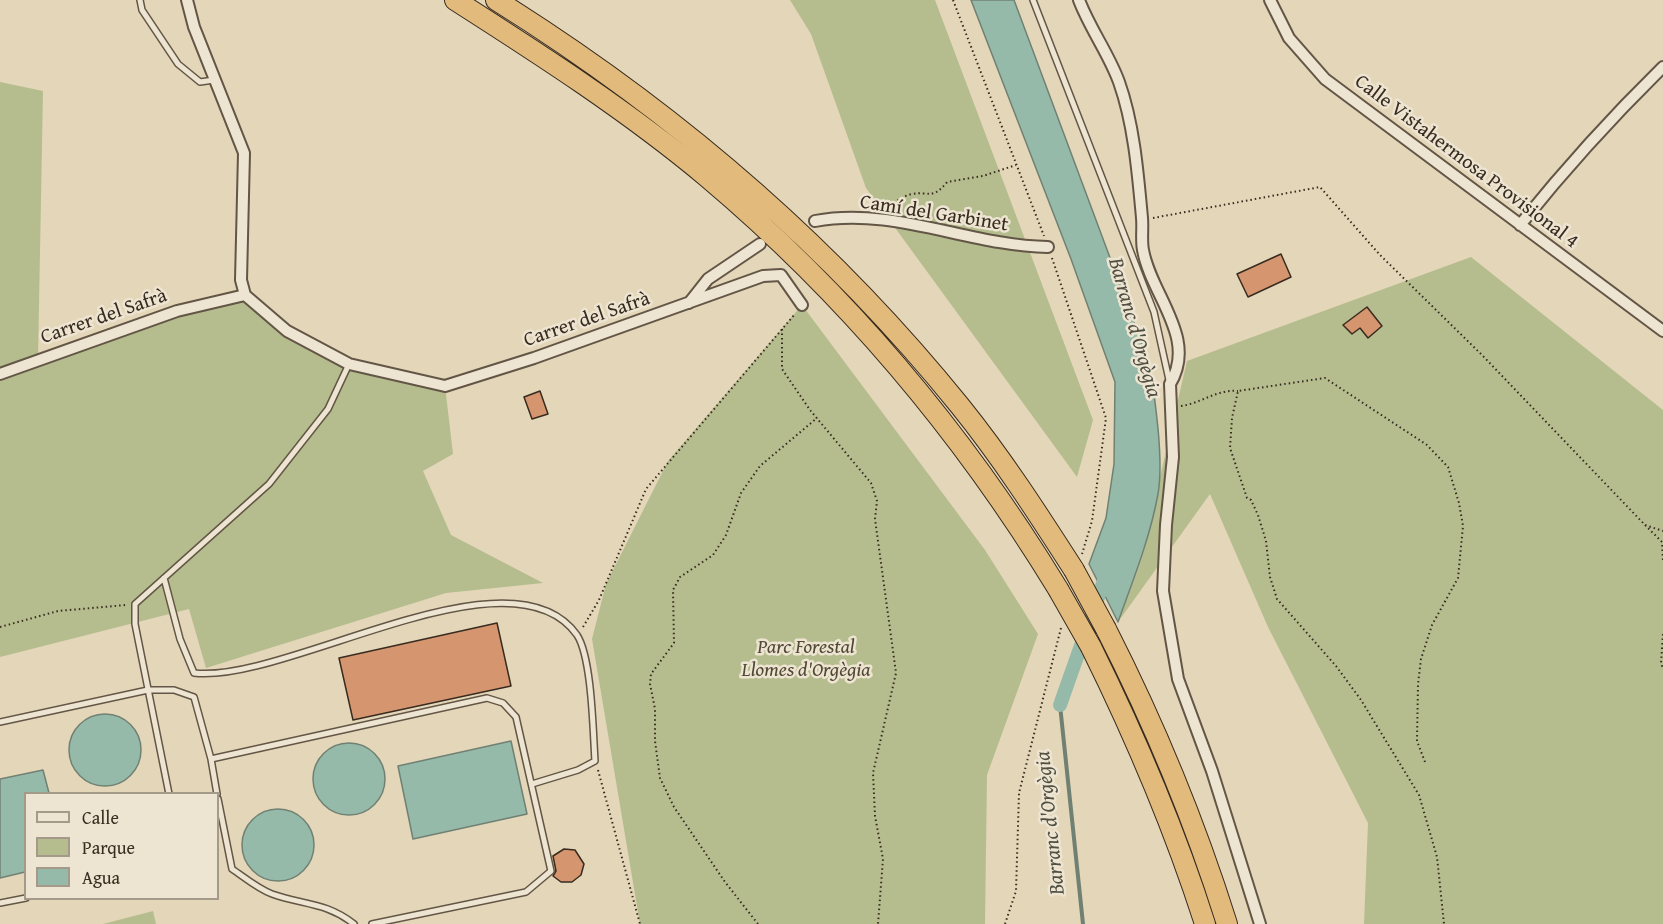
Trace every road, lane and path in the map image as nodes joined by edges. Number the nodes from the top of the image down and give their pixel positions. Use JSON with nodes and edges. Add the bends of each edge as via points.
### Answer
{"nodes":[{"id":1,"x":140,"y":0,"type":"edge"},
{"id":2,"x":187,"y":0,"type":"edge"},
{"id":3,"x":454,"y":0,"type":"edge"},
{"id":4,"x":496,"y":0,"type":"edge"},
{"id":5,"x":953,"y":0,"type":"edge"},
{"id":6,"x":1034,"y":0,"type":"edge"},
{"id":7,"x":1079,"y":0,"type":"edge"},
{"id":8,"x":1270,"y":0,"type":"edge"},
{"id":9,"x":1663,"y":67,"type":"edge"},
{"id":10,"x":217,"y":80,"type":"junction"},
{"id":11,"x":1016,"y":165,"type":"junction"},
{"id":12,"x":864,"y":219,"type":"junction"},
{"id":13,"x":1142,"y":220,"type":"junction"},
{"id":14,"x":815,"y":221,"type":"dead end"},
{"id":15,"x":1520,"y":225,"type":"junction"},
{"id":16,"x":760,"y":244,"type":"dead end"},
{"id":17,"x":1048,"y":247,"type":"junction"},
{"id":18,"x":245,"y":295,"type":"junction"},
{"id":19,"x":688,"y":304,"type":"junction"},
{"id":20,"x":802,"y":305,"type":"joint"},
{"id":21,"x":782,"y":329,"type":"junction"},
{"id":22,"x":1663,"y":331,"type":"edge"},
{"id":23,"x":349,"y":364,"type":"junction"},
{"id":24,"x":0,"y":374,"type":"edge"},
{"id":25,"x":1170,"y":384,"type":"junction"},
{"id":26,"x":1238,"y":391,"type":"junction"},
{"id":27,"x":1170,"y":407,"type":"junction"},
{"id":28,"x":817,"y":418,"type":"junction"},
{"id":29,"x":1645,"y":525,"type":"junction"},
{"id":30,"x":1663,"y":531,"type":"edge"},
{"id":31,"x":1663,"y":561,"type":"edge"},
{"id":32,"x":1078,"y":563,"type":"junction"},
{"id":33,"x":164,"y":578,"type":"junction"},
{"id":34,"x":135,"y":604,"type":"junction"},
{"id":35,"x":1062,"y":624,"type":"dead end"},
{"id":36,"x":0,"y":627,"type":"edge"},
{"id":37,"x":1663,"y":634,"type":"edge"},
{"id":38,"x":577,"y":636,"type":"junction"},
{"id":39,"x":1663,"y":669,"type":"edge"},
{"id":40,"x":148,"y":690,"type":"junction"},
{"id":41,"x":0,"y":722,"type":"edge"},
{"id":42,"x":211,"y":759,"type":"junction"},
{"id":43,"x":595,"y":761,"type":"junction"},
{"id":44,"x":1425,"y":762,"type":"dead end"},
{"id":45,"x":532,"y":784,"type":"junction"},
{"id":46,"x":169,"y":792,"type":"edge"},
{"id":47,"x":217,"y":792,"type":"edge"},
{"id":48,"x":219,"y":804,"type":"edge"},
{"id":49,"x":24,"y":898,"type":"edge"},
{"id":50,"x":0,"y":903,"type":"edge"},
{"id":51,"x":354,"y":924,"type":"edge"},
{"id":52,"x":372,"y":924,"type":"edge"},
{"id":53,"x":640,"y":924,"type":"edge"},
{"id":54,"x":758,"y":924,"type":"edge"},
{"id":55,"x":878,"y":924,"type":"edge"},
{"id":56,"x":1005,"y":924,"type":"edge"},
{"id":57,"x":1205,"y":924,"type":"edge"},
{"id":58,"x":1227,"y":924,"type":"edge"},
{"id":59,"x":1260,"y":924,"type":"edge"},
{"id":60,"x":1444,"y":924,"type":"edge"}],
"edges":[{"from":1,"to":10,"type":"lane","via":[[142,10],[186,73],[200,82]]},
{"from":2,"to":10,"type":"street"},
{"from":3,"to":57,"type":"highway","bridge":true,"via":[[614,106],[748,213],[815,275],[881,345],[946,424],[1027,538],[1090,647],[1146,760]]},
{"from":4,"to":32,"type":"highway","via":[[697,141],[808,240],[961,407]]},
{"from":5,"to":11,"type":"path"},
{"from":6,"to":25,"type":"lane","via":[[1154,312]]},
{"from":7,"to":13,"type":"street","via":[[1119,80],[1128,110]]},
{"from":8,"to":15,"type":"street","name":"Calle Vistahermosa Provisional 4","via":[[1289,38],[1325,79]]},
{"from":9,"to":15,"type":"street","via":[[1570,164]]},
{"from":10,"to":18,"type":"street","via":[[244,153],[241,279]]},
{"from":11,"to":12,"type":"path","via":[[947,182],[940,192],[907,195]]},
{"from":11,"to":17,"type":"path"},
{"from":12,"to":14,"type":"street","name":"Camí del Garbinet","via":[[838,217]]},
{"from":12,"to":17,"type":"street","name":"Camí del Garbinet"},
{"from":13,"to":25,"type":"street","via":[[1143,250],[1174,324],[1178,344],[1175,376]]},
{"from":13,"to":29,"type":"path","via":[[1320,188],[1380,255]]},
{"from":15,"to":22,"type":"street","name":"Calle Vistahermosa Provisional 4"},
{"from":16,"to":19,"type":"street","via":[[708,279]]},
{"from":17,"to":32,"type":"path","via":[[1106,418],[1092,521]]},
{"from":18,"to":23,"type":"street","name":"Carrer del Safrà","via":[[287,331]]},
{"from":18,"to":24,"type":"street","name":"Carrer del Safrà","via":[[177,311]]},
{"from":19,"to":20,"type":"street","name":"Carrer del Safrà","via":[[763,276],[780,275]]},
{"from":19,"to":23,"type":"street","name":"Carrer del Safrà","via":[[445,386]]},
{"from":20,"to":21,"type":"path"},
{"from":21,"to":28,"type":"path","via":[[782,369]]},
{"from":21,"to":38,"type":"path","via":[[646,489],[599,600]]},
{"from":23,"to":33,"type":"lane","via":[[328,409],[269,484]]},
{"from":25,"to":27,"type":"street"},
{"from":26,"to":27,"type":"path","via":[[1224,389],[1192,404]]},
{"from":26,"to":44,"type":"path","via":[[1325,378],[1427,445],[1448,467],[1464,526],[1458,578],[1432,625],[1421,659],[1417,741]]},
{"from":26,"to":60,"type":"path","via":[[1230,448],[1247,498],[1258,515],[1277,599],[1355,692],[1419,795],[1437,856]]},
{"from":27,"to":59,"type":"street","via":[[1173,457],[1163,591],[1178,679],[1212,771]]},
{"from":28,"to":54,"type":"path","via":[[760,466],[741,493],[726,535],[713,555],[680,577],[673,590],[674,643],[651,674],[660,778],[674,807]]},
{"from":28,"to":55,"type":"path","via":[[871,483],[877,501],[875,519],[896,673],[873,773],[883,859]]},
{"from":29,"to":30,"type":"path"},
{"from":29,"to":31,"type":"path","via":[[1662,542]]},
{"from":32,"to":58,"type":"highway","bridge":true,"via":[[1174,773]]},
{"from":33,"to":34,"type":"lane"},
{"from":33,"to":38,"type":"lane","via":[[180,639],[194,673],[211,675],[258,665],[454,606],[520,603],[550,612]]},
{"from":34,"to":36,"type":"path","via":[[58,611]]},
{"from":34,"to":40,"type":"lane"},
{"from":35,"to":56,"type":"path","via":[[1019,793],[1016,891]]},
{"from":37,"to":39,"type":"path"},
{"from":38,"to":43,"type":"lane","via":[[587,670]]},
{"from":40,"to":41,"type":"lane"},
{"from":40,"to":42,"type":"lane","via":[[174,690],[194,697]]},
{"from":40,"to":46,"type":"lane"},
{"from":42,"to":45,"type":"lane","via":[[487,698],[503,703],[516,717]]},
{"from":42,"to":47,"type":"lane"},
{"from":43,"to":45,"type":"lane"},
{"from":43,"to":53,"type":"path"},
{"from":45,"to":52,"type":"lane","via":[[551,871],[540,883],[525,892]]},
{"from":48,"to":51,"type":"lane","via":[[232,869],[269,893],[319,904]]},
{"from":49,"to":50,"type":"lane"}]}
